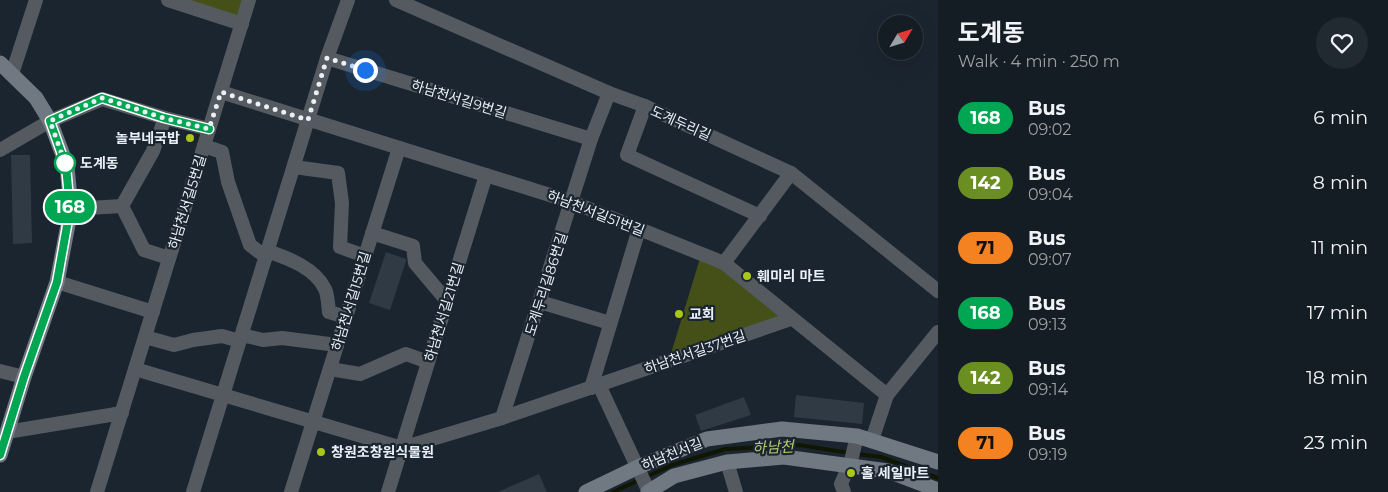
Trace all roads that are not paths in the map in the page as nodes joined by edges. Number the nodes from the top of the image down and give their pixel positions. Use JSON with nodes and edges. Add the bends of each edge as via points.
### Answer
{"nodes":[{"id":1,"x":36,"y":0,"type":"edge"},
{"id":2,"x":168,"y":0,"type":"edge"},
{"id":3,"x":249,"y":0,"type":"edge"},
{"id":4,"x":348,"y":0,"type":"edge"},
{"id":5,"x":396,"y":0,"type":"edge"},
{"id":6,"x":242,"y":24,"type":"junction"},
{"id":7,"x":327,"y":58,"type":"junction"},
{"id":8,"x":0,"y":63,"type":"edge"},
{"id":9,"x":12,"y":74,"type":"junction"},
{"id":10,"x":221,"y":92,"type":"junction"},
{"id":11,"x":609,"y":93,"type":"junction"},
{"id":12,"x":645,"y":106,"type":"junction"},
{"id":13,"x":164,"y":118,"type":"junction"},
{"id":14,"x":308,"y":120,"type":"junction"},
{"id":15,"x":50,"y":121,"type":"junction"},
{"id":16,"x":209,"y":129,"type":"junction"},
{"id":17,"x":591,"y":139,"type":"junction"},
{"id":18,"x":204,"y":146,"type":"junction"},
{"id":19,"x":399,"y":148,"type":"junction"},
{"id":20,"x":0,"y":150,"type":"edge"},
{"id":21,"x":294,"y":167,"type":"junction"},
{"id":22,"x":791,"y":173,"type":"junction"},
{"id":23,"x":486,"y":176,"type":"junction"},
{"id":24,"x":572,"y":202,"type":"junction"},
{"id":25,"x":122,"y":206,"type":"junction"},
{"id":26,"x":70,"y":209,"type":"junction"},
{"id":27,"x":760,"y":216,"type":"junction"},
{"id":28,"x":639,"y":229,"type":"junction"},
{"id":29,"x":372,"y":233,"type":"junction"},
{"id":30,"x":267,"y":254,"type":"junction"},
{"id":31,"x":365,"y":256,"type":"junction"},
{"id":32,"x":169,"y":258,"type":"junction"},
{"id":33,"x":724,"y":263,"type":"junction"},
{"id":34,"x":57,"y":282,"type":"junction"},
{"id":35,"x":938,"y":291,"type":"edge"},
{"id":36,"x":447,"y":300,"type":"junction"},
{"id":37,"x":540,"y":302,"type":"junction"},
{"id":38,"x":153,"y":312,"type":"junction"},
{"id":39,"x":346,"y":317,"type":"junction"},
{"id":40,"x":791,"y":319,"type":"junction"},
{"id":41,"x":610,"y":323,"type":"junction"},
{"id":42,"x":938,"y":332,"type":"edge"},
{"id":43,"x":145,"y":337,"type":"junction"},
{"id":44,"x":241,"y":338,"type":"junction"},
{"id":45,"x":337,"y":345,"type":"junction"},
{"id":46,"x":428,"y":362,"type":"junction"},
{"id":47,"x":330,"y":368,"type":"junction"},
{"id":48,"x":135,"y":369,"type":"junction"},
{"id":49,"x":0,"y":371,"type":"edge"},
{"id":50,"x":24,"y":377,"type":"junction"},
{"id":51,"x":595,"y":387,"type":"junction"},
{"id":52,"x":887,"y":394,"type":"junction"},
{"id":53,"x":223,"y":395,"type":"junction"},
{"id":54,"x":122,"y":413,"type":"junction"},
{"id":55,"x":502,"y":418,"type":"junction"},
{"id":56,"x":313,"y":422,"type":"junction"},
{"id":57,"x":7,"y":432,"type":"junction"},
{"id":58,"x":856,"y":440,"type":"junction"},
{"id":59,"x":872,"y":440,"type":"junction"},
{"id":60,"x":402,"y":448,"type":"junction"},
{"id":61,"x":0,"y":455,"type":"edge"},
{"id":62,"x":727,"y":462,"type":"junction"},
{"id":63,"x":938,"y":462,"type":"edge"},
{"id":64,"x":850,"y":463,"type":"junction"},
{"id":65,"x":638,"y":470,"type":"junction"},
{"id":66,"x":932,"y":489,"type":"edge"},
{"id":67,"x":648,"y":490,"type":"edge"},
{"id":68,"x":97,"y":492,"type":"edge"},
{"id":69,"x":193,"y":492,"type":"edge"},
{"id":70,"x":291,"y":492,"type":"edge"},
{"id":71,"x":388,"y":492,"type":"edge"},
{"id":72,"x":586,"y":492,"type":"edge"},
{"id":73,"x":736,"y":492,"type":"edge"},
{"id":74,"x":844,"y":492,"type":"edge"}],
"edges":[{"from":1,"to":9,"type":"street"},
{"from":2,"to":6,"type":"street"},
{"from":3,"to":6,"type":"street","name":"하남천서길5번길"},
{"from":4,"to":7,"type":"street"},
{"from":5,"to":11,"type":"street","name":"도계두리길"},
{"from":6,"to":10,"type":"street","name":"하남천서길5번길"},
{"from":7,"to":14,"type":"street"},
{"from":7,"to":17,"type":"street","name":"하남천서길9번길"},
{"from":8,"to":9,"type":"street"},
{"from":9,"to":15,"type":"street","via":[[36,98]]},
{"from":10,"to":14,"type":"street","name":"하남천서길51번길"},
{"from":10,"to":16,"type":"street","name":"하남천서길5번길"},
{"from":11,"to":12,"type":"street","name":"도계두리길"},
{"from":11,"to":17,"type":"street","name":"도계두리길86번길"},
{"from":12,"to":22,"type":"street","name":"도계두리길"},
{"from":12,"to":27,"type":"street","via":[[627,156]]},
{"from":13,"to":15,"type":"street","via":[[102,98]]},
{"from":13,"to":16,"type":"street"},
{"from":13,"to":25,"type":"street","via":[[153,151]]},
{"from":14,"to":19,"type":"street","name":"하남천서길51번길"},
{"from":14,"to":21,"type":"street"},
{"from":15,"to":20,"type":"street"},
{"from":15,"to":26,"type":"street","via":[[66,166]]},
{"from":16,"to":18,"type":"street","name":"하남천서길5번길"},
{"from":17,"to":24,"type":"street","name":"도계두리길86번길"},
{"from":18,"to":30,"type":"street","name":"하남천서길5번길","via":[[222,152],[228,182],[250,245]]},
{"from":18,"to":32,"type":"street","name":"하남천서길5번길"},
{"from":19,"to":23,"type":"street","name":"하남천서길51번길"},
{"from":19,"to":29,"type":"street","name":"하남천서길15번길"},
{"from":21,"to":30,"type":"street"},
{"from":21,"to":31,"type":"street","via":[[338,173],[342,203],[340,247]]},
{"from":22,"to":27,"type":"street"},
{"from":22,"to":35,"type":"street","name":"도계두리길"},
{"from":23,"to":24,"type":"street","name":"하남천서길51번길"},
{"from":23,"to":36,"type":"street","name":"하남천서길21번길"},
{"from":24,"to":28,"type":"street","name":"하남천서길51번길"},
{"from":24,"to":37,"type":"street","name":"도계두리길86번길"},
{"from":25,"to":26,"type":"street"},
{"from":25,"to":32,"type":"street","name":"하남천서길5번길","via":[[144,250]]},
{"from":26,"to":34,"type":"street"},
{"from":27,"to":33,"type":"street"},
{"from":28,"to":33,"type":"street","name":"하남천서길51번길"},
{"from":28,"to":41,"type":"street"},
{"from":29,"to":31,"type":"street","name":"하남천서길15번길"},
{"from":29,"to":36,"type":"street","name":"하남천서길15번길","via":[[413,246],[415,263]]},
{"from":30,"to":39,"type":"street","via":[[293,260],[304,267],[326,290],[329,312]]},
{"from":30,"to":44,"type":"street"},
{"from":31,"to":39,"type":"street","name":"하남천서길15번길"},
{"from":32,"to":38,"type":"street","name":"하남천서길5번길"},
{"from":33,"to":40,"type":"street","name":"하남천서길51번길"},
{"from":34,"to":38,"type":"street"},
{"from":34,"to":50,"type":"street"},
{"from":36,"to":46,"type":"street","name":"하남천서길21번길"},
{"from":37,"to":41,"type":"street"},
{"from":37,"to":55,"type":"street","name":"도계두리길86번길"},
{"from":38,"to":43,"type":"street","name":"하남천서길5번길"},
{"from":39,"to":45,"type":"street","name":"하남천서길15번길"},
{"from":40,"to":51,"type":"street","name":"하남천서길37번길"},
{"from":40,"to":52,"type":"street","name":"하남천서길51번길"},
{"from":41,"to":51,"type":"street"},
{"from":42,"to":52,"type":"street"},
{"from":43,"to":44,"type":"street","via":[[174,345],[222,336]]},
{"from":43,"to":48,"type":"street","name":"하남천서길5번길"},
{"from":44,"to":45,"type":"street","via":[[282,338]]},
{"from":44,"to":53,"type":"street"},
{"from":45,"to":47,"type":"street","name":"하남천서길15번길"},
{"from":46,"to":47,"type":"street","name":"하남천서길15번길","via":[[406,354],[360,374]]},
{"from":46,"to":60,"type":"street","name":"하남천서길21번길"},
{"from":47,"to":56,"type":"street","name":"하남천서길15번길"},
{"from":48,"to":53,"type":"street"},
{"from":48,"to":54,"type":"street","name":"하남천서길5번길"},
{"from":49,"to":50,"type":"street"},
{"from":50,"to":57,"type":"street"},
{"from":51,"to":55,"type":"street"},
{"from":51,"to":65,"type":"street"},
{"from":52,"to":59,"type":"street"},
{"from":53,"to":56,"type":"street"},
{"from":53,"to":69,"type":"street"},
{"from":54,"to":57,"type":"street"},
{"from":54,"to":68,"type":"street","name":"하남천서길5번길"},
{"from":55,"to":60,"type":"street"},
{"from":56,"to":60,"type":"street"},
{"from":56,"to":70,"type":"street","name":"하남천서길15번길"},
{"from":57,"to":61,"type":"street"},
{"from":58,"to":59,"type":"street","name":"하남천서길"},
{"from":58,"to":64,"type":"street"},
{"from":58,"to":65,"type":"street","name":"하남천서길","via":[[782,430],[707,439]]},
{"from":59,"to":63,"type":"street","name":"하남천서길"},
{"from":60,"to":71,"type":"street","name":"하남천서길21번길"},
{"from":62,"to":64,"type":"street","via":[[784,457]]},
{"from":62,"to":67,"type":"street","via":[[674,476]]},
{"from":62,"to":73,"type":"street"},
{"from":64,"to":66,"type":"street","via":[[888,471]]},
{"from":64,"to":74,"type":"street","via":[[841,484]]},
{"from":65,"to":67,"type":"street"},
{"from":65,"to":72,"type":"street","name":"하남천서길"}]}
